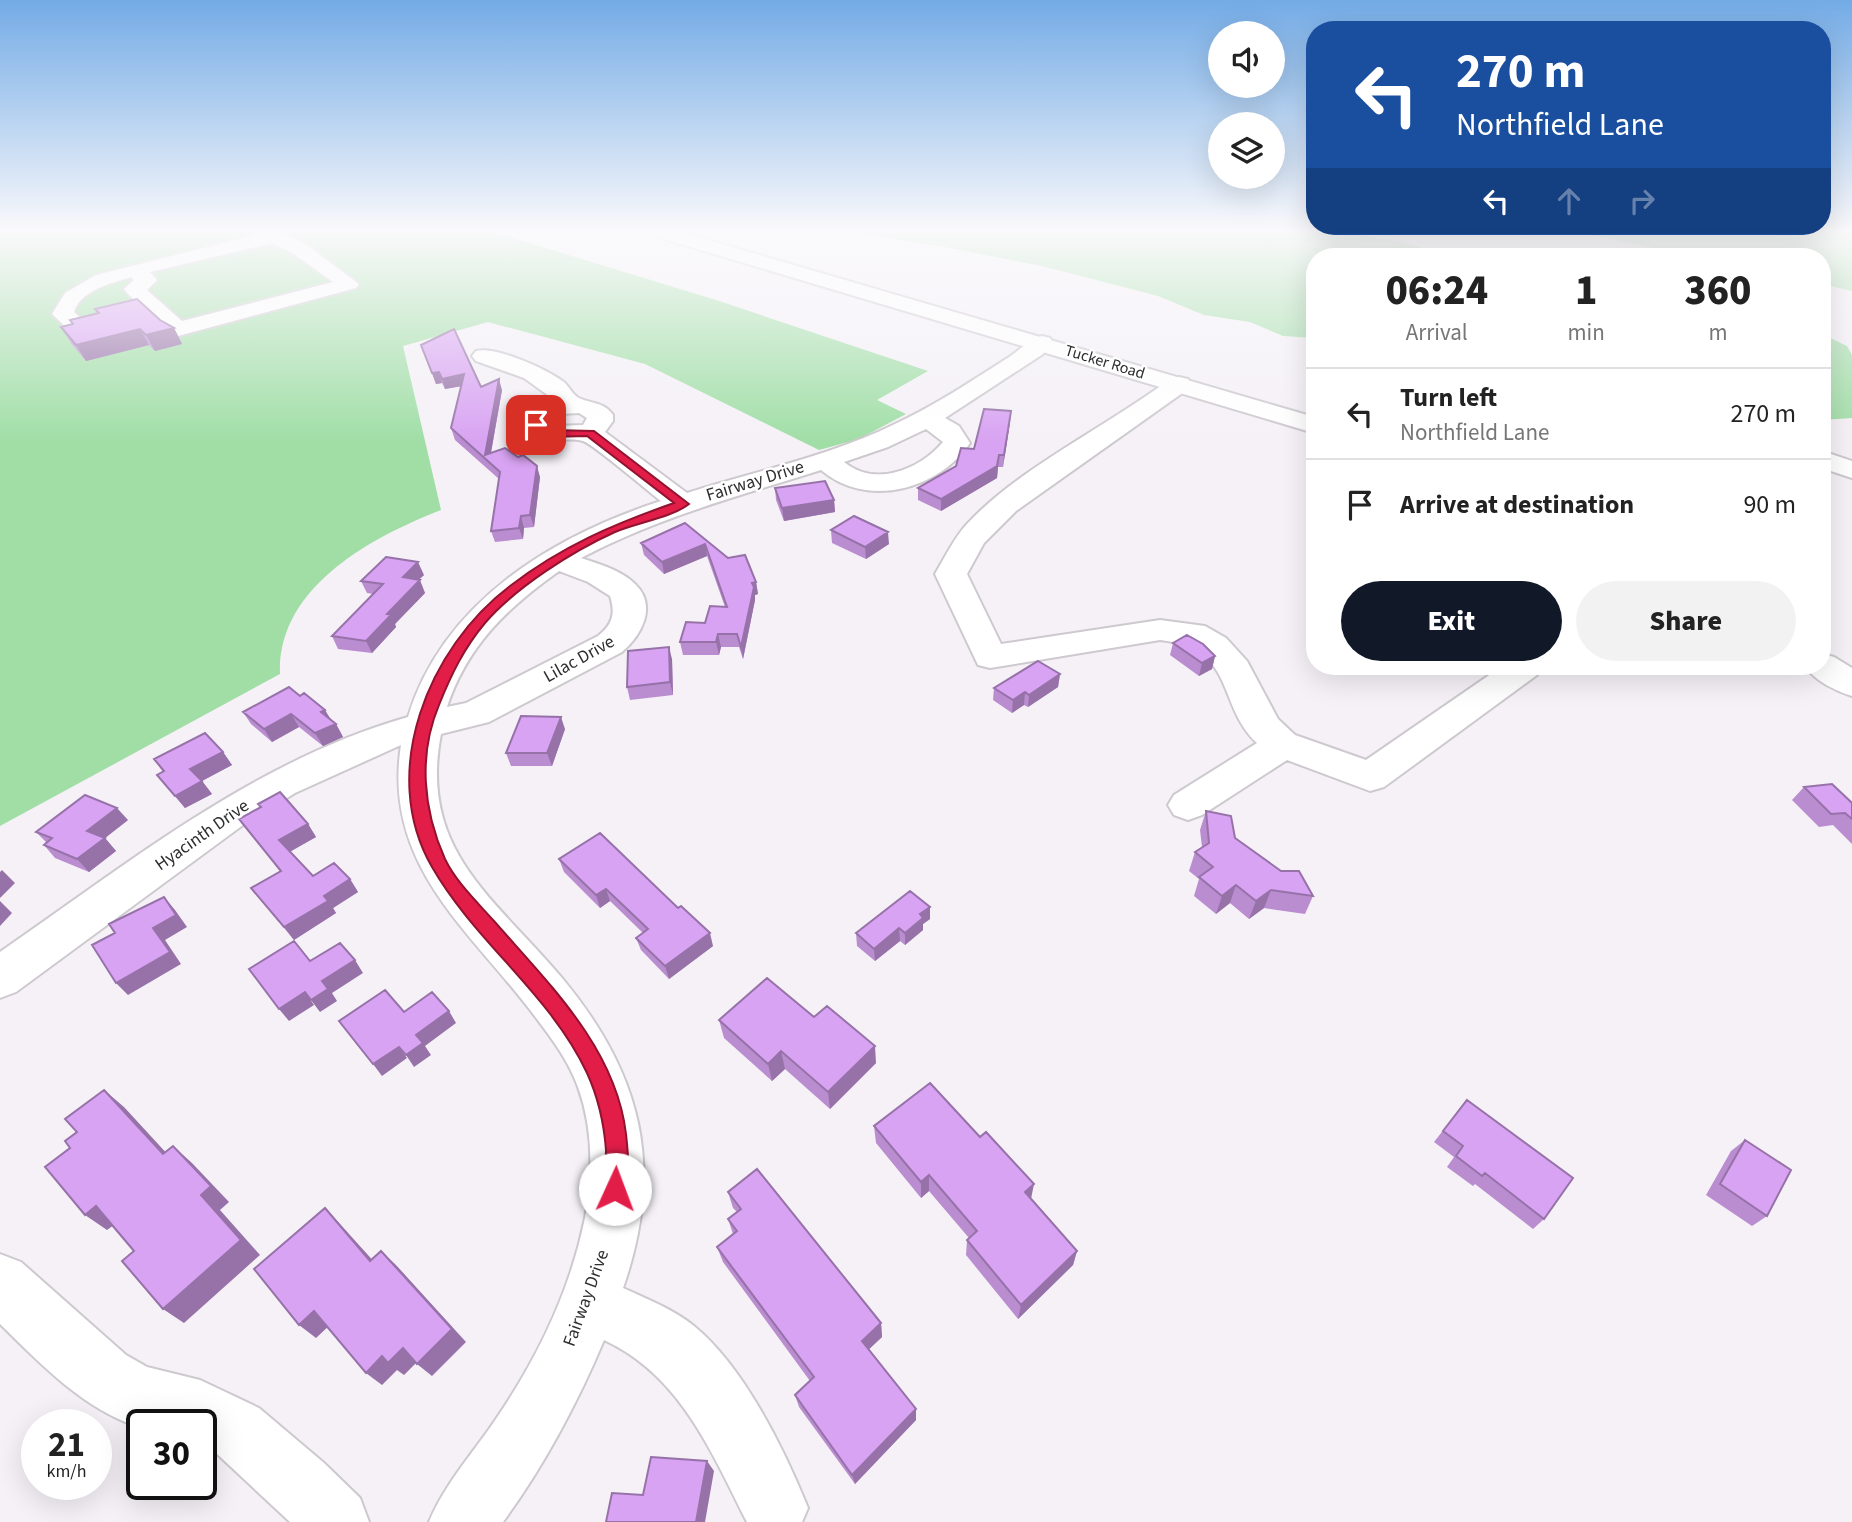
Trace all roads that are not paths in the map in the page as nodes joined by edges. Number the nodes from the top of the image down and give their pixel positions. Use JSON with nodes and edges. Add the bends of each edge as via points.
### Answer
{"nodes":[{"id":1,"x":70,"y":301,"type":"edge"},
{"id":2,"x":147,"y":301,"type":"edge"},
{"id":3,"x":284,"y":301,"type":"edge"},
{"id":4,"x":898,"y":301,"type":"edge"},
{"id":5,"x":79,"y":327,"type":"edge"},
{"id":6,"x":1042,"y":343,"type":"junction"},
{"id":7,"x":484,"y":356,"type":"dead end"},
{"id":8,"x":1179,"y":384,"type":"junction"},
{"id":9,"x":569,"y":405,"type":"junction"},
{"id":10,"x":926,"y":418,"type":"junction"},
{"id":11,"x":1306,"y":423,"type":"edge"},
{"id":12,"x":590,"y":433,"type":"junction"},
{"id":13,"x":1831,"y":445,"type":"edge"},
{"id":14,"x":1852,"y":447,"type":"edge"},
{"id":15,"x":825,"y":460,"type":"junction"},
{"id":16,"x":1831,"y":462,"type":"edge"},
{"id":17,"x":1852,"y":470,"type":"edge"},
{"id":18,"x":683,"y":504,"type":"junction"},
{"id":19,"x":557,"y":560,"type":"junction"},
{"id":20,"x":1831,"y":671,"type":"edge"},
{"id":21,"x":1514,"y":675,"type":"edge"},
{"id":22,"x":1852,"y":684,"type":"edge"},
{"id":23,"x":423,"y":725,"type":"junction"},
{"id":24,"x":1282,"y":744,"type":"junction"},
{"id":25,"x":1188,"y":806,"type":"dead end"},
{"id":26,"x":0,"y":978,"type":"edge"},
{"id":27,"x":0,"y":1283,"type":"edge"},
{"id":28,"x":588,"y":1303,"type":"junction"},
{"id":29,"x":775,"y":1508,"type":"dead end"},
{"id":30,"x":336,"y":1522,"type":"edge"},
{"id":31,"x":463,"y":1522,"type":"edge"}],
"edges":[{"from":1,"to":5,"type":"street","via":[[63,314]]},
{"from":2,"to":3,"type":"street","via":[[178,329]]},
{"from":4,"to":6,"type":"street","name":"Tucker Road"},
{"from":6,"to":8,"type":"street","name":"Tucker Road"},
{"from":6,"to":10,"type":"street","name":"Fairway Drive"},
{"from":7,"to":9,"type":"street","via":[[548,383]]},
{"from":8,"to":11,"type":"street","name":"Tucker Road"},
{"from":8,"to":24,"type":"street","via":[[1010,502],[982,526],[951,574],[990,657],[1160,631],[1193,632],[1235,669],[1263,727]]},
{"from":9,"to":12,"type":"street","via":[[594,409],[600,415]]},
{"from":9,"to":12,"type":"street","via":[[544,412],[536,425],[549,434]]},
{"from":10,"to":15,"type":"street","name":"Fairway Drive"},
{"from":10,"to":15,"type":"street","via":[[950,432],[957,443],[949,455],[907,478],[874,485],[847,479]]},
{"from":12,"to":18,"type":"street"},
{"from":13,"to":14,"type":"street"},
{"from":15,"to":18,"type":"street","name":"Fairway Drive"},
{"from":16,"to":17,"type":"street"},
{"from":18,"to":19,"type":"street","name":"Fairway Drive","via":[[612,529]]},
{"from":19,"to":23,"type":"street","name":"Fairway Drive","via":[[504,597],[469,632],[450,660]]},
{"from":19,"to":23,"type":"street","name":"Lilac Drive","via":[[599,575],[624,591],[630,613],[621,636],[476,713]]},
{"from":20,"to":22,"type":"street"},
{"from":21,"to":24,"type":"street","via":[[1370,778]]},
{"from":23,"to":26,"type":"street","name":"Hyacinth Drive","via":[[352,749],[229,814]]},
{"from":23,"to":28,"type":"street","name":"Fairway Drive","via":[[416,760],[418,797],[438,862],[460,895],[565,1017],[596,1070],[613,1118],[615,1189],[604,1252]]},
{"from":24,"to":25,"type":"street"},
{"from":27,"to":30,"type":"street","via":[[104,1377],[138,1396],[200,1411],[237,1430]]},
{"from":28,"to":29,"type":"street","via":[[653,1334],[696,1370]]},
{"from":28,"to":31,"type":"street","name":"Fairway Drive","via":[[546,1396]]}]}
